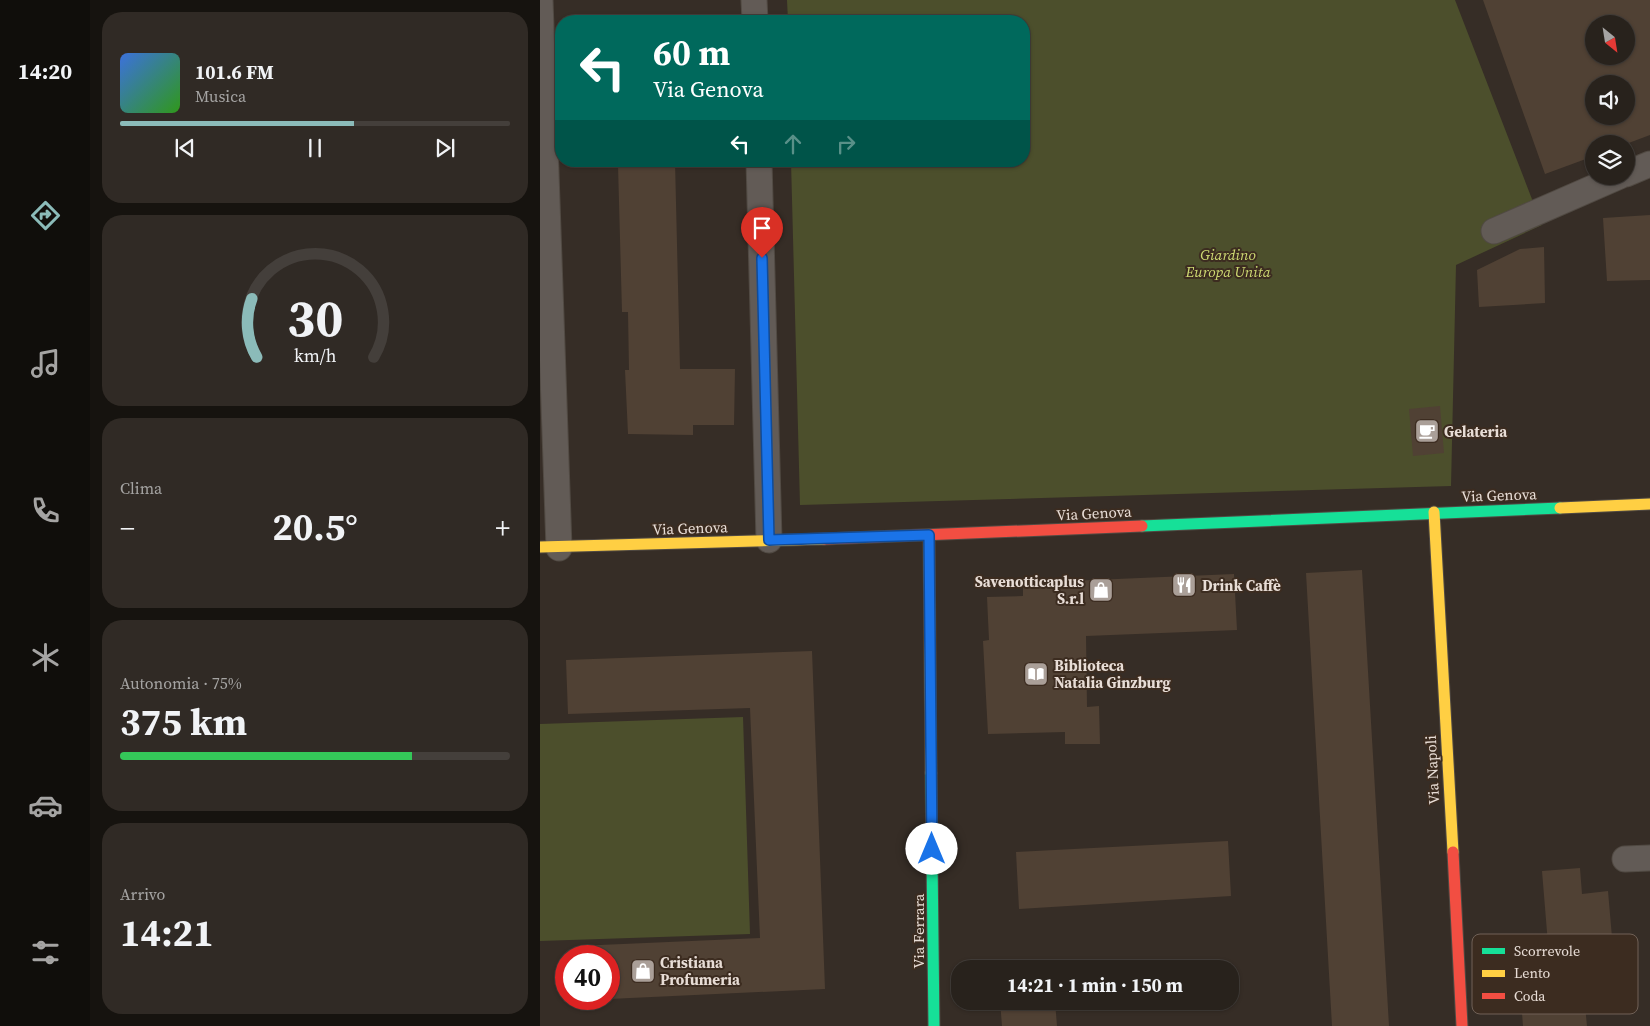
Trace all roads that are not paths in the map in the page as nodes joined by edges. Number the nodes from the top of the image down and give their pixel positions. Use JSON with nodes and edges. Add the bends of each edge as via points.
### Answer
{"nodes":[{"id":1,"x":540,"y":0,"type":"edge"},
{"id":2,"x":754,"y":0,"type":"edge"},
{"id":3,"x":755,"y":15,"type":"edge"},
{"id":4,"x":1650,"y":164,"type":"edge"},
{"id":5,"x":759,"y":167,"type":"edge"},
{"id":6,"x":1635,"y":170,"type":"edge"},
{"id":7,"x":1599,"y":185,"type":"edge"},
{"id":8,"x":1494,"y":231,"type":"dead end"},
{"id":9,"x":1650,"y":504,"type":"edge"},
{"id":10,"x":1434,"y":512,"type":"junction"},
{"id":11,"x":929,"y":535,"type":"junction"},
{"id":12,"x":769,"y":540,"type":"junction"},
{"id":13,"x":549,"y":547,"type":"edge"},
{"id":14,"x":1650,"y":858,"type":"edge"},
{"id":15,"x":1625,"y":859,"type":"dead end"},
{"id":16,"x":934,"y":1026,"type":"edge"},
{"id":17,"x":1462,"y":1026,"type":"edge"}],
"edges":[{"from":1,"to":13,"type":"street"},
{"from":2,"to":3,"type":"street"},
{"from":4,"to":6,"type":"street"},
{"from":5,"to":12,"type":"street"},
{"from":7,"to":8,"type":"street"},
{"from":9,"to":10,"type":"street","name":"Via Genova"},
{"from":10,"to":11,"type":"street","name":"Via Genova"},
{"from":10,"to":17,"type":"street","name":"Via Napoli"},
{"from":11,"to":12,"type":"street","name":"Via Genova"},
{"from":11,"to":16,"type":"street","name":"Via Ferrara"},
{"from":12,"to":13,"type":"street","name":"Via Genova"},
{"from":14,"to":15,"type":"street"}]}
